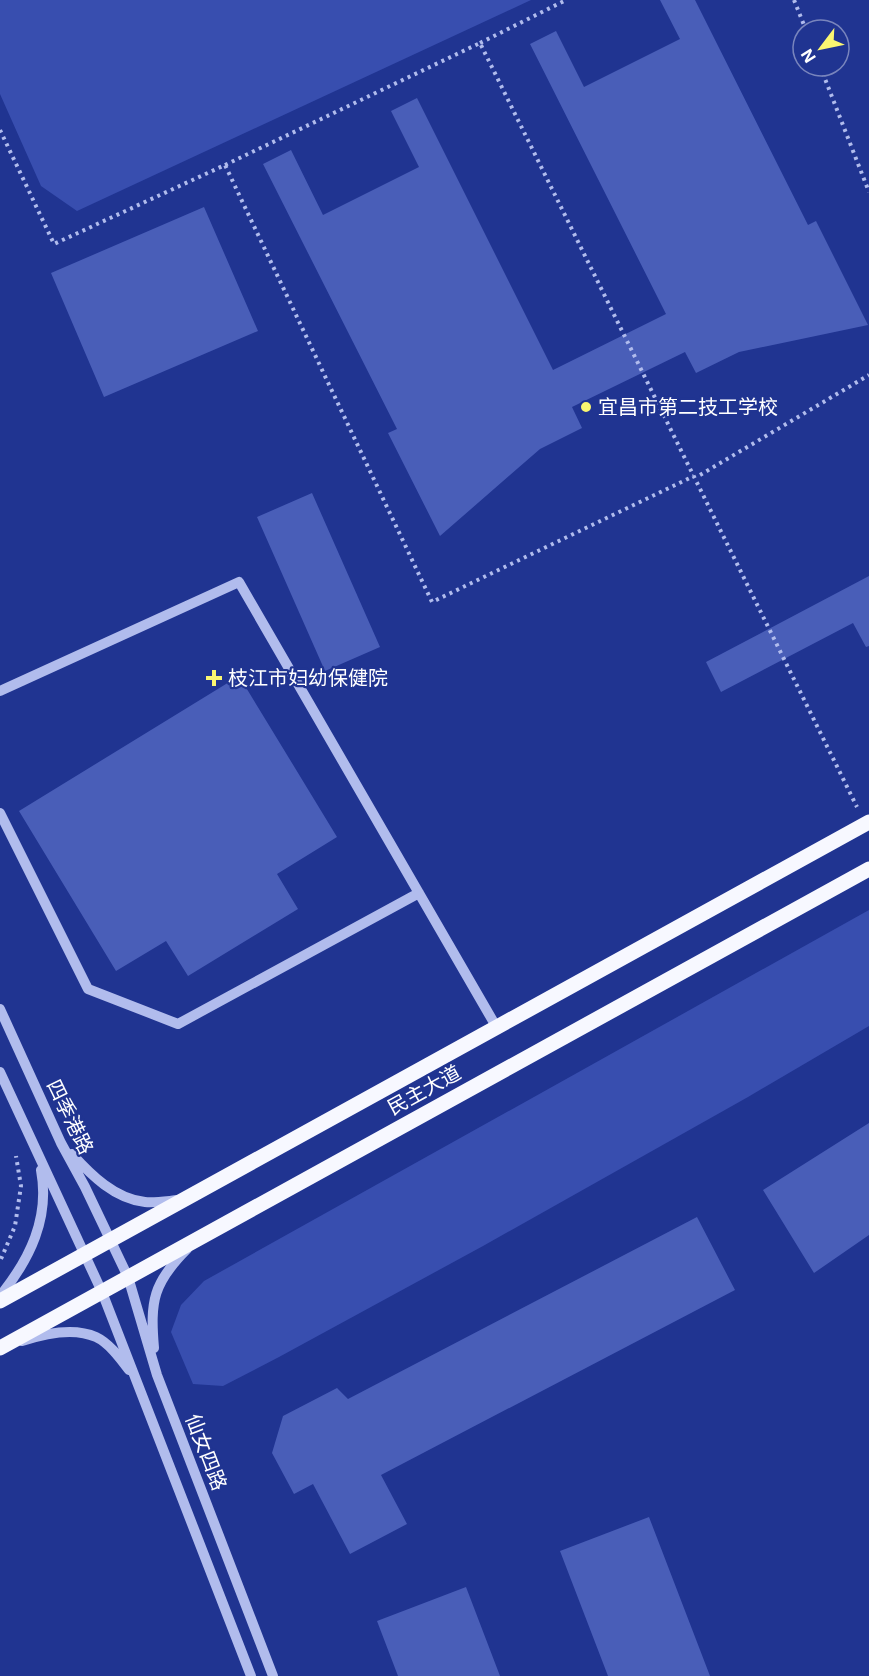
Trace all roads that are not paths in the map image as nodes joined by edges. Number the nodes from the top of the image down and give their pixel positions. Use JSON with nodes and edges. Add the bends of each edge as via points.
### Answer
{"nodes":[{"id":1,"x":0,"y":691,"type":"edge"},
{"id":2,"x":0,"y":813,"type":"edge"},
{"id":3,"x":867,"y":823,"type":"edge"},
{"id":4,"x":869,"y":869,"type":"edge"},
{"id":5,"x":419,"y":893,"type":"junction"},
{"id":6,"x":0,"y":1009,"type":"edge"},
{"id":7,"x":496,"y":1028,"type":"junction"},
{"id":8,"x":0,"y":1072,"type":"edge"},
{"id":9,"x":61,"y":1143,"type":"junction"},
{"id":10,"x":38,"y":1155,"type":"junction"},
{"id":11,"x":184,"y":1200,"type":"junction"},
{"id":12,"x":110,"y":1239,"type":"junction"},
{"id":13,"x":196,"y":1240,"type":"junction"},
{"id":14,"x":84,"y":1254,"type":"junction"},
{"id":15,"x":128,"y":1277,"type":"junction"},
{"id":16,"x":102,"y":1292,"type":"junction"},
{"id":17,"x":0,"y":1296,"type":"edge"},
{"id":18,"x":0,"y":1301,"type":"edge"},
{"id":19,"x":2,"y":1347,"type":"edge"},
{"id":20,"x":157,"y":1375,"type":"junction"},
{"id":21,"x":135,"y":1377,"type":"junction"},
{"id":22,"x":251,"y":1676,"type":"edge"},
{"id":23,"x":273,"y":1676,"type":"edge"}],
"edges":[{"from":1,"to":5,"type":"street","via":[[239,582]]},
{"from":2,"to":5,"type":"street","via":[[88,989],[178,1024]]},
{"from":3,"to":7,"type":"main road","name":"民主大道"},
{"from":4,"to":13,"type":"main road","name":"民主大道"},
{"from":5,"to":7,"type":"street"},
{"from":6,"to":9,"type":"street","name":"四季港路"},
{"from":7,"to":11,"type":"main road","name":"民主大道"},
{"from":8,"to":10,"type":"street"},
{"from":9,"to":11,"type":"street","via":[[101,1183],[121,1196],[144,1202]]},
{"from":9,"to":12,"type":"street","name":"四季港路"},
{"from":10,"to":14,"type":"street"},
{"from":10,"to":17,"type":"street","via":[[44,1188],[38,1226],[27,1259]]},
{"from":11,"to":12,"type":"main road","name":"民主大道"},
{"from":12,"to":14,"type":"main road","name":"民主大道"},
{"from":12,"to":15,"type":"street","name":"仙女四路"},
{"from":13,"to":15,"type":"main road","name":"民主大道"},
{"from":13,"to":20,"type":"street","via":[[169,1267],[158,1285],[152,1310]]},
{"from":14,"to":16,"type":"street"},
{"from":14,"to":18,"type":"main road","name":"民主大道"},
{"from":15,"to":16,"type":"main road","name":"民主大道"},
{"from":15,"to":20,"type":"street","name":"仙女四路"},
{"from":16,"to":19,"type":"main road","name":"民主大道"},
{"from":16,"to":21,"type":"street"},
{"from":19,"to":21,"type":"street","via":[[75,1332],[96,1337],[113,1350]]},
{"from":20,"to":23,"type":"street","name":"仙女四路"},
{"from":21,"to":22,"type":"street"}]}
